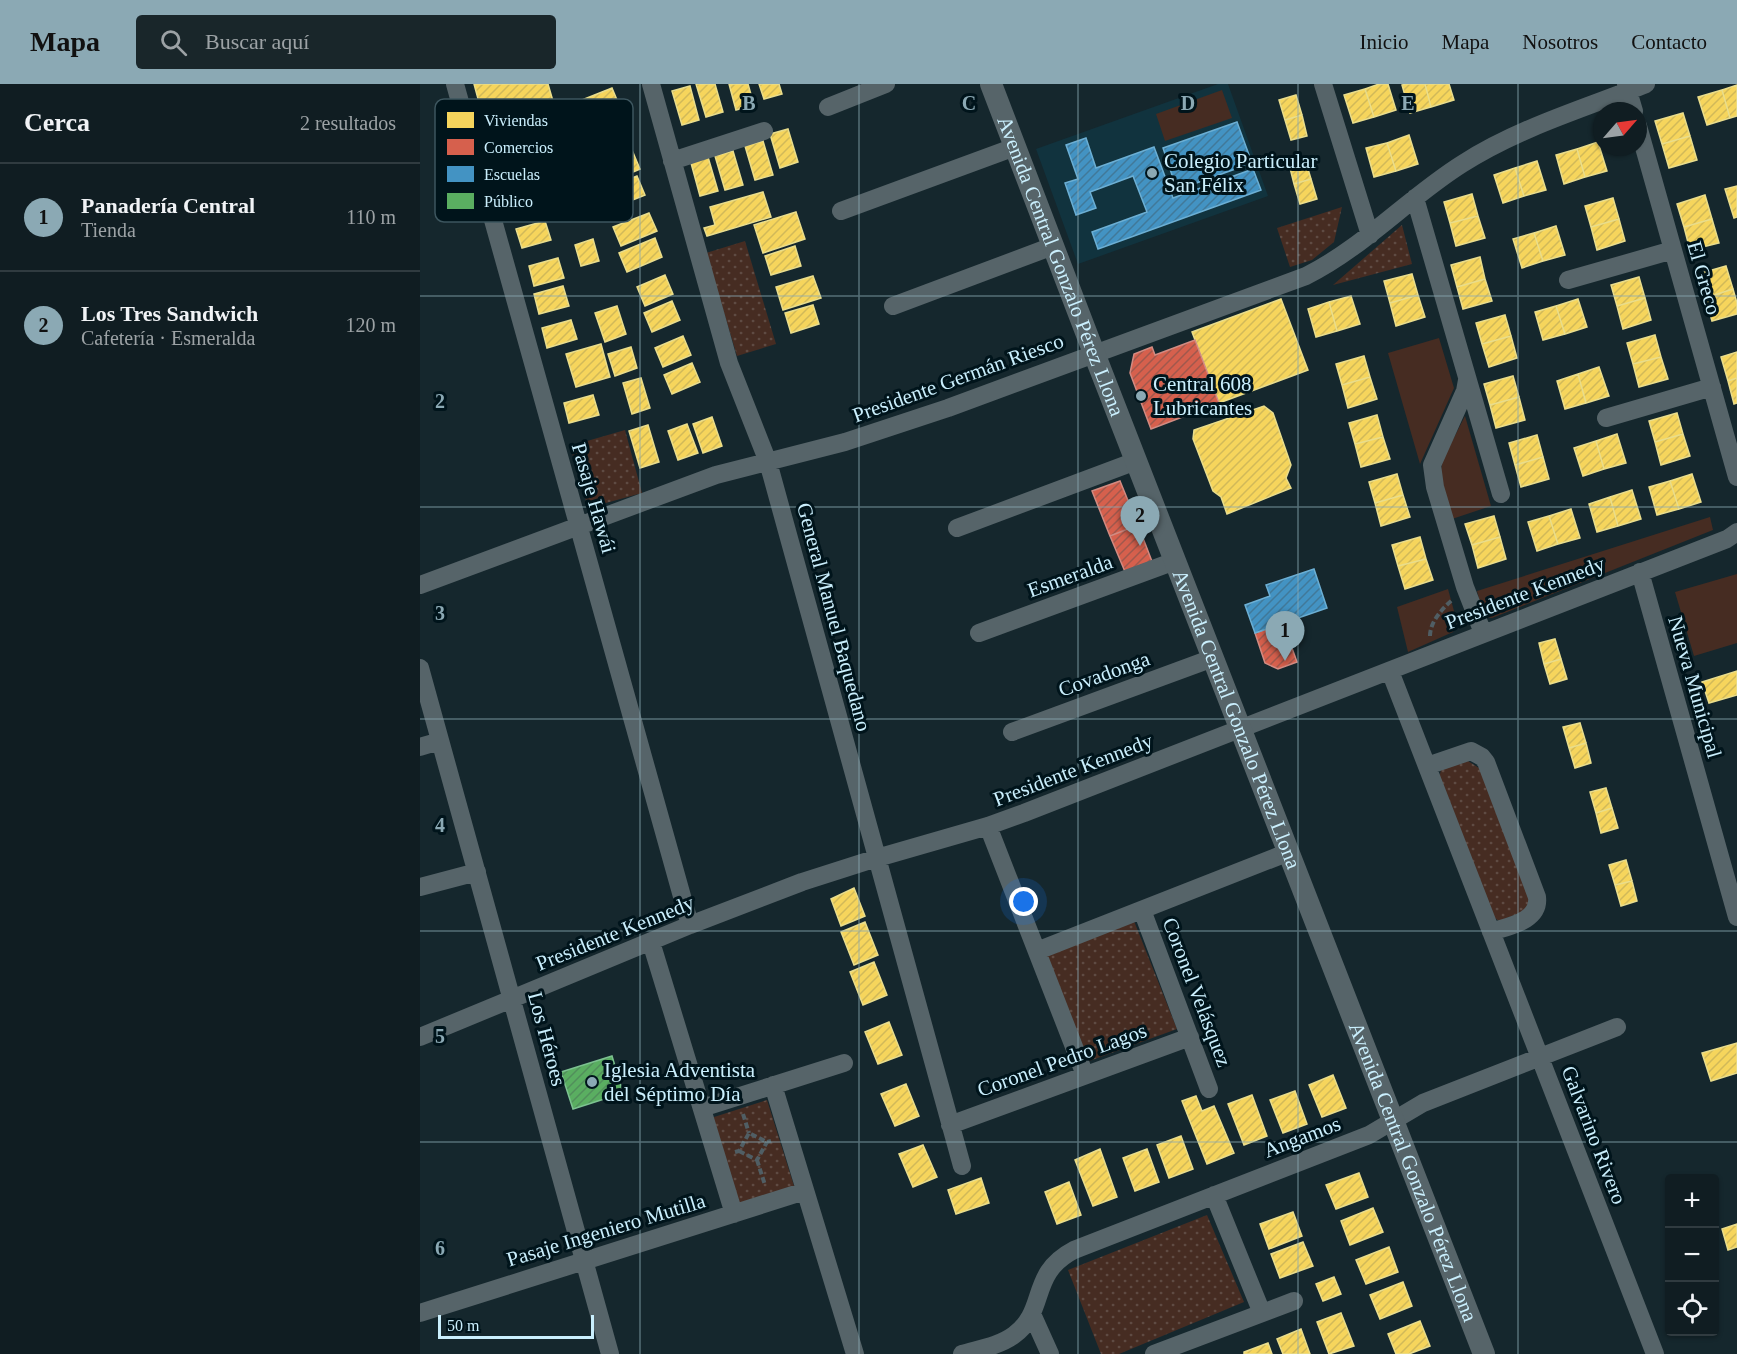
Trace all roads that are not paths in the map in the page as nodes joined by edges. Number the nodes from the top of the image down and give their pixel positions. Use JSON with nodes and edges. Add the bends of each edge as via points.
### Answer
{"nodes":[{"id":1,"x":455,"y":84,"type":"edge"},
{"id":2,"x":651,"y":84,"type":"edge"},
{"id":3,"x":886,"y":84,"type":"edge"},
{"id":4,"x":991,"y":84,"type":"edge"},
{"id":5,"x":1323,"y":84,"type":"edge"},
{"id":6,"x":1646,"y":84,"type":"edge"},
{"id":7,"x":1627,"y":87,"type":"edge"},
{"id":8,"x":459,"y":99,"type":"edge"},
{"id":9,"x":1631,"y":102,"type":"edge"},
{"id":10,"x":828,"y":106,"type":"dead end"},
{"id":11,"x":764,"y":131,"type":"dead end"},
{"id":12,"x":1015,"y":147,"type":"junction"},
{"id":13,"x":1646,"y":156,"type":"edge"},
{"id":14,"x":672,"y":160,"type":"junction"},
{"id":15,"x":1415,"y":198,"type":"junction"},
{"id":16,"x":841,"y":211,"type":"dead end"},
{"id":17,"x":493,"y":222,"type":"edge"},
{"id":18,"x":1370,"y":235,"type":"junction"},
{"id":19,"x":1053,"y":246,"type":"junction"},
{"id":20,"x":1673,"y":250,"type":"junction"},
{"id":21,"x":1568,"y":280,"type":"dead end"},
{"id":22,"x":893,"y":306,"type":"dead end"},
{"id":23,"x":1094,"y":353,"type":"junction"},
{"id":24,"x":1467,"y":380,"type":"junction"},
{"id":25,"x":1712,"y":387,"type":"junction"},
{"id":26,"x":1606,"y":418,"type":"dead end"},
{"id":27,"x":1136,"y":461,"type":"junction"},
{"id":28,"x":768,"y":462,"type":"junction"},
{"id":29,"x":1737,"y":477,"type":"edge"},
{"id":30,"x":1501,"y":494,"type":"dead end"},
{"id":31,"x":578,"y":525,"type":"junction"},
{"id":32,"x":957,"y":528,"type":"dead end"},
{"id":33,"x":1737,"y":532,"type":"edge"},
{"id":34,"x":1175,"y":561,"type":"junction"},
{"id":35,"x":1640,"y":572,"type":"junction"},
{"id":36,"x":420,"y":585,"type":"edge"},
{"id":37,"x":979,"y":633,"type":"dead end"},
{"id":38,"x":1483,"y":633,"type":"junction"},
{"id":39,"x":1213,"y":657,"type":"junction"},
{"id":40,"x":420,"y":668,"type":"edge"},
{"id":41,"x":1390,"y":671,"type":"junction"},
{"id":42,"x":1241,"y":730,"type":"junction"},
{"id":43,"x":1012,"y":732,"type":"dead end"},
{"id":44,"x":440,"y":741,"type":"junction"},
{"id":45,"x":420,"y":747,"type":"edge"},
{"id":46,"x":1427,"y":766,"type":"junction"},
{"id":47,"x":988,"y":826,"type":"junction"},
{"id":48,"x":1289,"y":852,"type":"junction"},
{"id":49,"x":877,"y":858,"type":"junction"},
{"id":50,"x":477,"y":872,"type":"junction"},
{"id":51,"x":420,"y":887,"type":"edge"},
{"id":52,"x":1142,"y":910,"type":"junction"},
{"id":53,"x":1737,"y":917,"type":"edge"},
{"id":54,"x":690,"y":925,"type":"junction"},
{"id":55,"x":1491,"y":932,"type":"junction"},
{"id":56,"x":651,"y":942,"type":"junction"},
{"id":57,"x":1037,"y":951,"type":"junction"},
{"id":58,"x":513,"y":999,"type":"junction"},
{"id":59,"x":1617,"y":1027,"type":"dead end"},
{"id":60,"x":420,"y":1037,"type":"edge"},
{"id":61,"x":1190,"y":1037,"type":"junction"},
{"id":62,"x":1540,"y":1057,"type":"junction"},
{"id":63,"x":844,"y":1063,"type":"dead end"},
{"id":64,"x":1085,"y":1075,"type":"junction"},
{"id":65,"x":773,"y":1085,"type":"junction"},
{"id":66,"x":1209,"y":1089,"type":"dead end"},
{"id":67,"x":702,"y":1108,"type":"junction"},
{"id":68,"x":1393,"y":1120,"type":"junction"},
{"id":69,"x":950,"y":1125,"type":"junction"},
{"id":70,"x":962,"y":1166,"type":"dead end"},
{"id":71,"x":805,"y":1191,"type":"junction"},
{"id":72,"x":1214,"y":1195,"type":"junction"},
{"id":73,"x":734,"y":1214,"type":"junction"},
{"id":74,"x":584,"y":1261,"type":"junction"},
{"id":75,"x":1294,"y":1301,"type":"dead end"},
{"id":76,"x":420,"y":1313,"type":"edge"},
{"id":77,"x":1262,"y":1313,"type":"junction"},
{"id":78,"x":1032,"y":1314,"type":"junction"},
{"id":79,"x":610,"y":1354,"type":"edge"},
{"id":80,"x":855,"y":1354,"type":"edge"},
{"id":81,"x":962,"y":1354,"type":"edge"},
{"id":82,"x":1050,"y":1354,"type":"edge"},
{"id":83,"x":1154,"y":1354,"type":"edge"},
{"id":84,"x":1484,"y":1354,"type":"edge"},
{"id":85,"x":1655,"y":1354,"type":"edge"}],
"edges":[{"from":1,"to":8,"type":"street","name":"Pasaje Hawái"},
{"from":2,"to":14,"type":"street","name":"General Manuel Baquedano"},
{"from":3,"to":10,"type":"street"},
{"from":4,"to":12,"type":"street","name":"Avenida Central Gonzalo Pérez Llona"},
{"from":5,"to":18,"type":"street"},
{"from":6,"to":7,"type":"street","name":"Presidente Germán Riesco"},
{"from":7,"to":9,"type":"street"},
{"from":7,"to":15,"type":"street","name":"Presidente Germán Riesco","via":[[1477,154]]},
{"from":11,"to":14,"type":"street"},
{"from":12,"to":16,"type":"street"},
{"from":12,"to":19,"type":"street","name":"Avenida Central Gonzalo Pérez Llona"},
{"from":13,"to":20,"type":"street","name":"El Greco"},
{"from":14,"to":28,"type":"street","name":"General Manuel Baquedano","via":[[729,363]]},
{"from":15,"to":18,"type":"street","name":"Presidente Germán Riesco"},
{"from":15,"to":24,"type":"street"},
{"from":17,"to":31,"type":"street","name":"Pasaje Hawái"},
{"from":18,"to":23,"type":"street","name":"Presidente Germán Riesco","via":[[1306,276]]},
{"from":19,"to":22,"type":"street"},
{"from":19,"to":23,"type":"street","name":"Avenida Central Gonzalo Pérez Llona"},
{"from":20,"to":21,"type":"street"},
{"from":20,"to":25,"type":"street","name":"El Greco"},
{"from":23,"to":27,"type":"street","name":"Avenida Central Gonzalo Pérez Llona"},
{"from":23,"to":28,"type":"street","name":"Presidente Germán Riesco","via":[[896,427]]},
{"from":24,"to":30,"type":"street"},
{"from":24,"to":38,"type":"street","via":[[1432,465],[1465,587]]},
{"from":25,"to":26,"type":"street"},
{"from":25,"to":29,"type":"street","name":"El Greco"},
{"from":27,"to":32,"type":"street"},
{"from":27,"to":34,"type":"street","name":"Avenida Central Gonzalo Pérez Llona"},
{"from":28,"to":31,"type":"street","name":"Presidente Germán Riesco","via":[[717,475]]},
{"from":28,"to":49,"type":"street","name":"General Manuel Baquedano"},
{"from":31,"to":36,"type":"street","name":"Presidente Germán Riesco"},
{"from":31,"to":54,"type":"street","name":"Pasaje Hawái"},
{"from":33,"to":35,"type":"street","name":"Presidente Kennedy"},
{"from":34,"to":37,"type":"street","name":"Esmeralda"},
{"from":34,"to":39,"type":"street","name":"Avenida Central Gonzalo Pérez Llona"},
{"from":35,"to":38,"type":"street","name":"Presidente Kennedy"},
{"from":35,"to":53,"type":"street","name":"Nueva Municipal"},
{"from":38,"to":41,"type":"street","name":"Presidente Kennedy"},
{"from":39,"to":42,"type":"street","name":"Avenida Central Gonzalo Pérez Llona"},
{"from":39,"to":43,"type":"street","name":"Covadonga"},
{"from":40,"to":44,"type":"street","name":"Los Héroes"},
{"from":41,"to":42,"type":"street","name":"Presidente Kennedy"},
{"from":41,"to":46,"type":"street","name":"Galvarino Rivero"},
{"from":42,"to":47,"type":"street","name":"Presidente Kennedy"},
{"from":42,"to":48,"type":"street","name":"Avenida Central Gonzalo Pérez Llona"},
{"from":44,"to":45,"type":"street"},
{"from":44,"to":50,"type":"street","name":"Los Héroes"},
{"from":46,"to":55,"type":"street","name":"Galvarino Rivero"},
{"from":46,"to":55,"type":"street","via":[[1471,751],[1486,762],[1538,904],[1530,918]]},
{"from":47,"to":49,"type":"street","name":"Presidente Kennedy"},
{"from":47,"to":57,"type":"street"},
{"from":48,"to":52,"type":"street"},
{"from":48,"to":68,"type":"street","name":"Avenida Central Gonzalo Pérez Llona"},
{"from":49,"to":54,"type":"street","name":"Presidente Kennedy"},
{"from":49,"to":69,"type":"street","name":"General Manuel Baquedano"},
{"from":50,"to":51,"type":"street"},
{"from":50,"to":58,"type":"street","name":"Los Héroes"},
{"from":52,"to":57,"type":"street"},
{"from":52,"to":61,"type":"street","name":"Coronel Velásquez"},
{"from":54,"to":56,"type":"street","name":"Presidente Kennedy"},
{"from":55,"to":62,"type":"street","name":"Galvarino Rivero"},
{"from":56,"to":58,"type":"street","name":"Presidente Kennedy"},
{"from":56,"to":67,"type":"street"},
{"from":57,"to":64,"type":"street"},
{"from":58,"to":60,"type":"street","name":"Presidente Kennedy"},
{"from":58,"to":74,"type":"street","name":"Los Héroes"},
{"from":59,"to":62,"type":"street","name":"Angamos"},
{"from":61,"to":64,"type":"street","name":"Coronel Pedro Lagos"},
{"from":61,"to":66,"type":"street","name":"Coronel Velásquez"},
{"from":62,"to":68,"type":"street","name":"Angamos","via":[[1423,1103]]},
{"from":62,"to":85,"type":"street","name":"Galvarino Rivero"},
{"from":63,"to":65,"type":"street"},
{"from":64,"to":69,"type":"street","name":"Coronel Pedro Lagos"},
{"from":65,"to":67,"type":"street"},
{"from":65,"to":71,"type":"street"},
{"from":67,"to":73,"type":"street"},
{"from":68,"to":72,"type":"street","name":"Angamos","via":[[1369,1135]]},
{"from":68,"to":84,"type":"street","name":"Avenida Central Gonzalo Pérez Llona"},
{"from":69,"to":70,"type":"street","name":"General Manuel Baquedano"},
{"from":71,"to":73,"type":"street","name":"Pasaje Ingeniero Mutilla"},
{"from":71,"to":80,"type":"street"},
{"from":72,"to":77,"type":"street"},
{"from":72,"to":78,"type":"street","name":"Angamos","via":[[1064,1255],[1042,1281]]},
{"from":73,"to":74,"type":"street","name":"Pasaje Ingeniero Mutilla"},
{"from":74,"to":76,"type":"street","name":"Pasaje Ingeniero Mutilla"},
{"from":74,"to":79,"type":"street","name":"Los Héroes"},
{"from":75,"to":77,"type":"street"},
{"from":77,"to":83,"type":"street"},
{"from":78,"to":81,"type":"street","via":[[1004,1342]]},
{"from":78,"to":82,"type":"street"}]}
